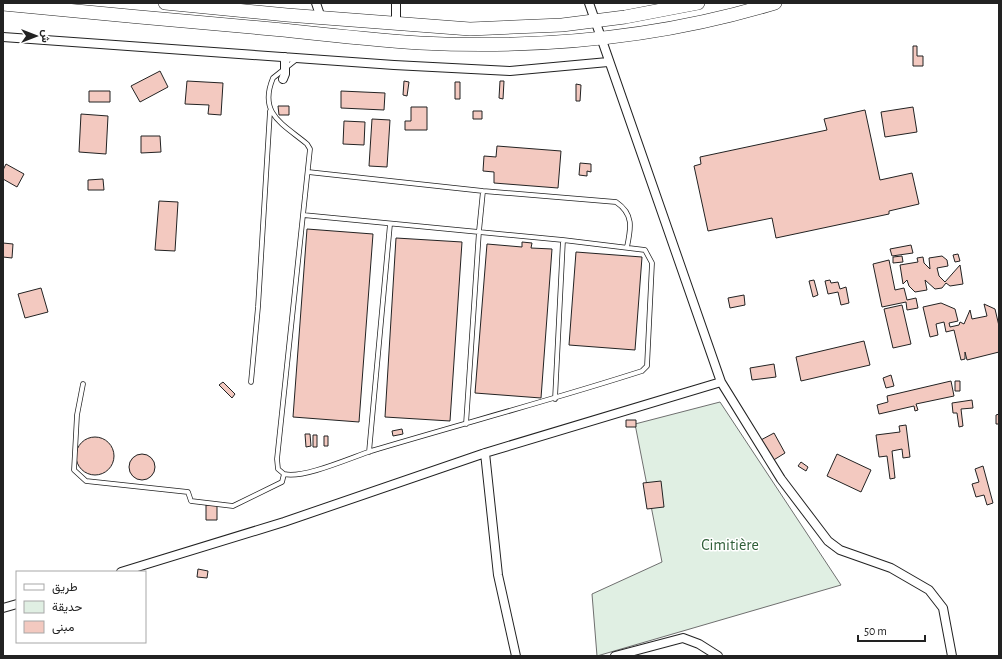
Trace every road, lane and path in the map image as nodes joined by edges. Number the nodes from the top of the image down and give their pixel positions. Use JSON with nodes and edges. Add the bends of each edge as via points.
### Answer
{"nodes":[{"id":1,"x":165,"y":3,"type":"edge"},
{"id":2,"x":316,"y":3,"type":"edge"},
{"id":3,"x":396,"y":3,"type":"edge"},
{"id":4,"x":588,"y":3,"type":"edge"},
{"id":5,"x":698,"y":3,"type":"edge"},
{"id":6,"x":775,"y":3,"type":"edge"},
{"id":7,"x":3,"y":4,"type":"edge"},
{"id":8,"x":321,"y":18,"type":"junction"},
{"id":9,"x":595,"y":21,"type":"junction"},
{"id":10,"x":396,"y":23,"type":"junction"},
{"id":11,"x":3,"y":37,"type":"edge"},
{"id":12,"x":602,"y":38,"type":"junction"},
{"id":13,"x":285,"y":57,"type":"junction"},
{"id":14,"x":298,"y":58,"type":"junction"},
{"id":15,"x":608,"y":62,"type":"junction"},
{"id":16,"x":285,"y":68,"type":"junction"},
{"id":17,"x":283,"y":79,"type":"dead end"},
{"id":18,"x":270,"y":111,"type":"junction"},
{"id":19,"x":308,"y":172,"type":"junction"},
{"id":20,"x":483,"y":191,"type":"junction"},
{"id":21,"x":303,"y":215,"type":"junction"},
{"id":22,"x":390,"y":224,"type":"junction"},
{"id":23,"x":479,"y":231,"type":"junction"},
{"id":24,"x":563,"y":240,"type":"junction"},
{"id":25,"x":627,"y":247,"type":"junction"},
{"id":26,"x":251,"y":382,"type":"dead end"},
{"id":27,"x":721,"y":382,"type":"junction"},
{"id":28,"x":83,"y":384,"type":"dead end"},
{"id":29,"x":555,"y":399,"type":"junction"},
{"id":30,"x":466,"y":424,"type":"junction"},
{"id":31,"x":369,"y":452,"type":"junction"},
{"id":32,"x":485,"y":453,"type":"junction"},
{"id":33,"x":284,"y":474,"type":"junction"},
{"id":34,"x":124,"y":571,"type":"edge"},
{"id":35,"x":16,"y":604,"type":"edge"},
{"id":36,"x":3,"y":608,"type":"edge"},
{"id":37,"x":516,"y":656,"type":"edge"},
{"id":38,"x":615,"y":656,"type":"edge"},
{"id":39,"x":718,"y":656,"type":"edge"},
{"id":40,"x":952,"y":656,"type":"edge"}],
"edges":[{"from":1,"to":8,"type":"highway"},
{"from":2,"to":8,"type":"street"},
{"from":3,"to":10,"type":"street"},
{"from":4,"to":9,"type":"street"},
{"from":5,"to":9,"type":"highway"},
{"from":6,"to":12,"type":"highway","via":[[659,31]]},
{"from":7,"to":12,"type":"highway","via":[[419,43],[490,45],[560,43]]},
{"from":8,"to":10,"type":"highway"},
{"from":9,"to":10,"type":"highway","via":[[470,29]]},
{"from":9,"to":12,"type":"street"},
{"from":11,"to":13,"type":"street"},
{"from":12,"to":15,"type":"street"},
{"from":13,"to":14,"type":"street"},
{"from":13,"to":16,"type":"street"},
{"from":14,"to":15,"type":"street","via":[[510,70]]},
{"from":14,"to":16,"type":"lane"},
{"from":15,"to":27,"type":"street"},
{"from":16,"to":17,"type":"street"},
{"from":16,"to":18,"type":"lane","via":[[271,83]]},
{"from":18,"to":19,"type":"lane","via":[[310,148]]},
{"from":18,"to":26,"type":"lane"},
{"from":19,"to":20,"type":"lane"},
{"from":19,"to":21,"type":"lane"},
{"from":20,"to":23,"type":"lane"},
{"from":20,"to":25,"type":"lane","via":[[616,202],[624,207],[629,216],[631,228]]},
{"from":21,"to":22,"type":"lane"},
{"from":21,"to":33,"type":"lane","via":[[277,459],[278,469]]},
{"from":22,"to":23,"type":"lane"},
{"from":22,"to":31,"type":"lane"},
{"from":23,"to":24,"type":"lane"},
{"from":23,"to":30,"type":"lane"},
{"from":24,"to":25,"type":"lane"},
{"from":24,"to":29,"type":"lane"},
{"from":25,"to":29,"type":"lane","via":[[645,250],[652,263],[647,366],[642,371]]},
{"from":27,"to":32,"type":"street"},
{"from":27,"to":40,"type":"street","via":[[782,479],[828,541],[840,550],[891,568],[929,590],[943,608]]},
{"from":28,"to":33,"type":"lane","via":[[77,414],[74,470],[86,481],[188,492],[191,501],[233,506],[282,482]]},
{"from":29,"to":30,"type":"lane"},
{"from":30,"to":31,"type":"lane"},
{"from":31,"to":33,"type":"lane","via":[[298,475]]},
{"from":32,"to":34,"type":"street","via":[[284,522]]},
{"from":32,"to":37,"type":"street","via":[[498,575]]},
{"from":35,"to":36,"type":"street"},
{"from":38,"to":39,"type":"street","via":[[683,638]]}]}
